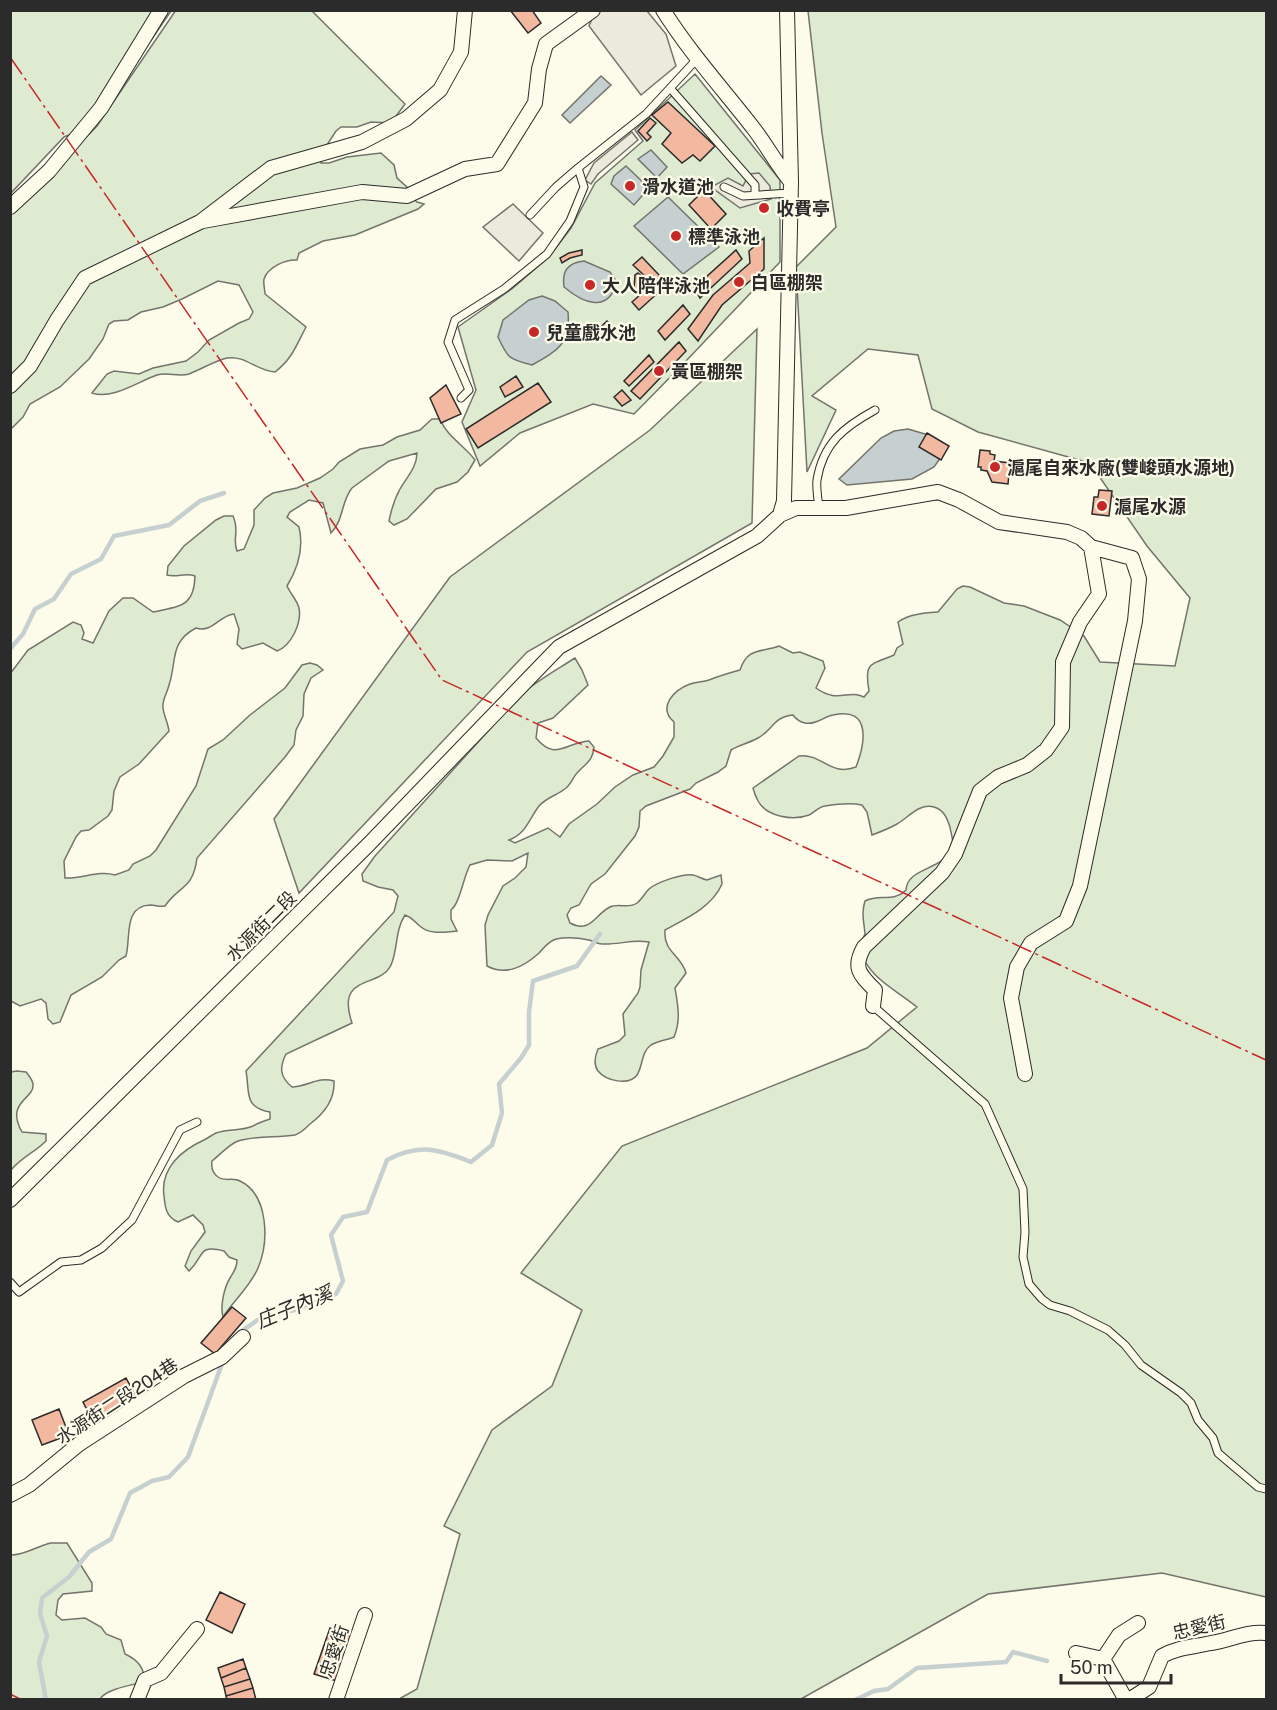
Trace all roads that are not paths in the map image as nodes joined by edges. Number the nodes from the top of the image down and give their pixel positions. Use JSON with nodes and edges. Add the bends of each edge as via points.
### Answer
{"nodes":[{"id":1,"x":161,"y":10,"type":"edge"},
{"id":2,"x":465,"y":10,"type":"edge"},
{"id":3,"x":593,"y":10,"type":"edge"},
{"id":4,"x":663,"y":10,"type":"edge"},
{"id":5,"x":787,"y":10,"type":"edge"},
{"id":6,"x":697,"y":59,"type":"junction"},
{"id":7,"x":670,"y":88,"type":"junction"},
{"id":8,"x":578,"y":168,"type":"junction"},
{"id":9,"x":724,"y":187,"type":"dead end"},
{"id":10,"x":790,"y":188,"type":"junction"},
{"id":11,"x":755,"y":195,"type":"junction"},
{"id":12,"x":10,"y":207,"type":"edge"},
{"id":13,"x":530,"y":215,"type":"dead end"},
{"id":14,"x":200,"y":222,"type":"junction"},
{"id":15,"x":10,"y":386,"type":"edge"},
{"id":16,"x":461,"y":399,"type":"dead end"},
{"id":17,"x":874,"y":410,"type":"dead end"},
{"id":18,"x":819,"y":508,"type":"junction"},
{"id":19,"x":780,"y":515,"type":"junction"},
{"id":20,"x":1091,"y":547,"type":"junction"},
{"id":21,"x":873,"y":1006,"type":"joint"},
{"id":22,"x":1025,"y":1074,"type":"dead end"},
{"id":23,"x":197,"y":1122,"type":"dead end"},
{"id":24,"x":10,"y":1200,"type":"edge"},
{"id":25,"x":10,"y":1282,"type":"edge"},
{"id":26,"x":243,"y":1337,"type":"dead end"},
{"id":27,"x":1266,"y":1488,"type":"edge"},
{"id":28,"x":10,"y":1495,"type":"edge"},
{"id":29,"x":365,"y":1615,"type":"dead end"},
{"id":30,"x":1138,"y":1623,"type":"dead end"},
{"id":31,"x":197,"y":1629,"type":"dead end"},
{"id":32,"x":1266,"y":1633,"type":"edge"},
{"id":33,"x":1076,"y":1653,"type":"dead end"},
{"id":34,"x":1103,"y":1659,"type":"junction"},
{"id":35,"x":137,"y":1700,"type":"edge"},
{"id":36,"x":336,"y":1700,"type":"edge"},
{"id":37,"x":1127,"y":1700,"type":"edge"}],
"edges":[{"from":1,"to":12,"type":"street","via":[[101,108],[49,171]]},
{"from":2,"to":14,"type":"street","via":[[461,52],[440,90],[406,119],[362,142],[271,168]]},
{"from":3,"to":14,"type":"street","via":[[546,45],[535,103],[497,164],[465,170],[407,196],[362,192]]},
{"from":4,"to":6,"type":"street"},
{"from":5,"to":10,"type":"street"},
{"from":6,"to":7,"type":"lane"},
{"from":6,"to":10,"type":"street","via":[[755,130]]},
{"from":7,"to":8,"type":"lane","via":[[646,114]]},
{"from":7,"to":11,"type":"lane","via":[[755,184]]},
{"from":8,"to":13,"type":"lane"},
{"from":8,"to":16,"type":"lane","via":[[584,187],[570,221],[547,254],[504,289],[455,320],[448,342],[469,390]]},
{"from":9,"to":11,"type":"lane","via":[[743,196]]},
{"from":10,"to":11,"type":"lane"},
{"from":10,"to":19,"type":"street","via":[[784,489]]},
{"from":14,"to":15,"type":"street","via":[[85,278],[30,366]]},
{"from":17,"to":18,"type":"lane","via":[[853,422],[828,445],[817,480]]},
{"from":18,"to":19,"type":"street","via":[[796,508]]},
{"from":18,"to":20,"type":"street","via":[[846,508],[938,492],[999,522],[1067,532]]},
{"from":19,"to":24,"type":"street","name":"水源街二段","via":[[757,536],[559,647],[369,844]]},
{"from":20,"to":21,"type":"street","via":[[1099,594],[1080,622],[1063,662],[1062,727],[1046,750],[980,792],[955,854],[942,873],[864,947],[857,958],[858,970],[875,990]]},
{"from":20,"to":22,"type":"street","via":[[1132,558],[1139,579],[1135,621],[1080,886],[1065,921],[1031,943],[1017,967],[1011,998]]},
{"from":21,"to":27,"type":"lane","via":[[985,1104],[1023,1189],[1023,1257],[1029,1284],[1050,1305],[1108,1330],[1141,1365],[1191,1403],[1218,1453],[1258,1487]]},
{"from":23,"to":25,"type":"lane","via":[[180,1130],[132,1220],[102,1248],[81,1260],[60,1262],[19,1292]]},
{"from":26,"to":28,"type":"street","name":"水源街二段204巷","via":[[222,1357],[184,1376],[79,1444],[29,1485]]},
{"from":29,"to":36,"type":"street","name":"忠愛街"},
{"from":30,"to":34,"type":"street","via":[[1119,1635]]},
{"from":31,"to":35,"type":"street","via":[[161,1673],[145,1680]]},
{"from":32,"to":37,"type":"street","name":"忠愛街","via":[[1176,1648],[1162,1656],[1149,1687]]},
{"from":33,"to":34,"type":"street"},
{"from":34,"to":37,"type":"street"}]}
